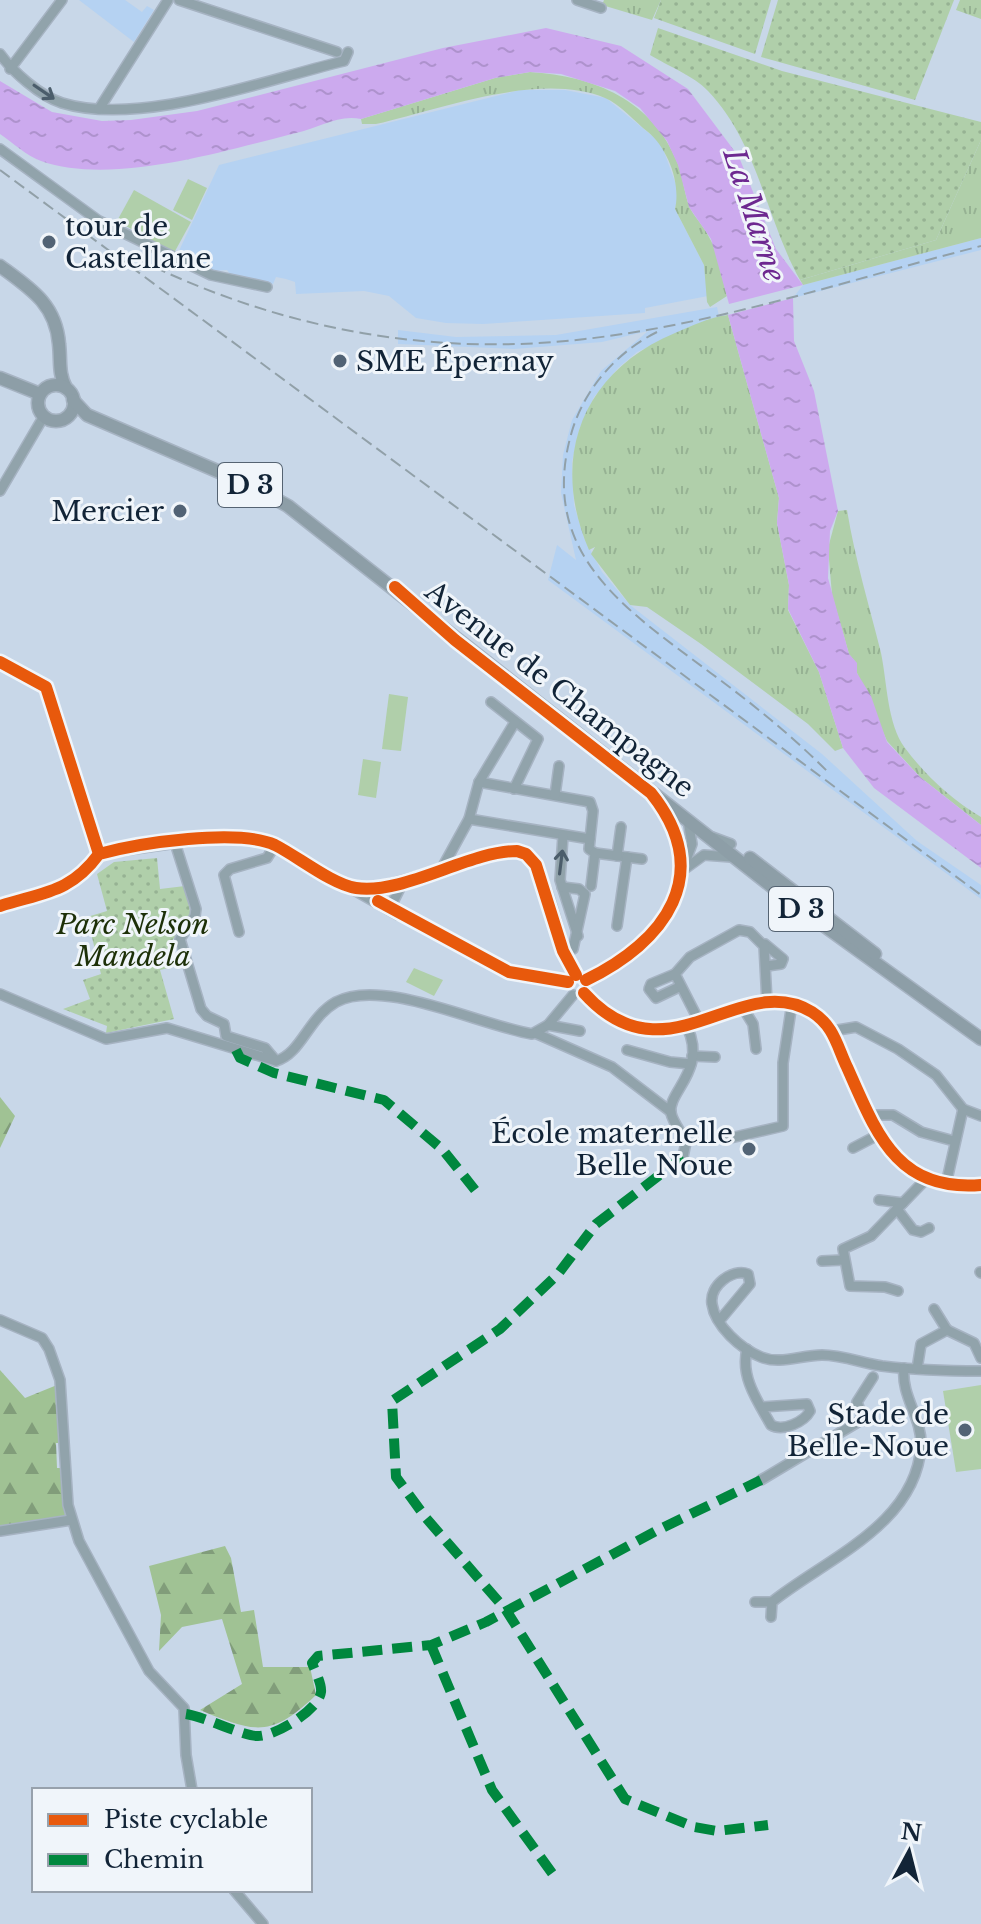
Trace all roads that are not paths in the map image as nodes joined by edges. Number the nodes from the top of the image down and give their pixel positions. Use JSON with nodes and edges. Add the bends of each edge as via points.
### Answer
{"nodes":[{"id":1,"x":62,"y":0,"type":"edge"},
{"id":2,"x":168,"y":0,"type":"edge"},
{"id":3,"x":179,"y":0,"type":"edge"},
{"id":4,"x":577,"y":0,"type":"edge"},
{"id":5,"x":210,"y":5,"type":"edge"},
{"id":6,"x":601,"y":8,"type":"dead end"},
{"id":7,"x":337,"y":52,"type":"dead end"},
{"id":8,"x":348,"y":52,"type":"dead end"},
{"id":9,"x":0,"y":54,"type":"edge"},
{"id":10,"x":10,"y":69,"type":"junction"},
{"id":11,"x":99,"y":109,"type":"junction"},
{"id":12,"x":0,"y":149,"type":"edge"},
{"id":13,"x":0,"y":266,"type":"edge"},
{"id":14,"x":267,"y":287,"type":"dead end"},
{"id":15,"x":59,"y":372,"type":"junction"},
{"id":16,"x":0,"y":378,"type":"edge"},
{"id":17,"x":66,"y":388,"type":"junction"},
{"id":18,"x":44,"y":390,"type":"junction"},
{"id":19,"x":73,"y":400,"type":"junction"},
{"id":20,"x":87,"y":415,"type":"junction"},
{"id":21,"x":44,"y":416,"type":"junction"},
{"id":22,"x":67,"y":417,"type":"junction"},
{"id":23,"x":0,"y":491,"type":"edge"},
{"id":24,"x":0,"y":662,"type":"edge"},
{"id":25,"x":491,"y":702,"type":"dead end"},
{"id":26,"x":515,"y":722,"type":"junction"},
{"id":27,"x":559,"y":766,"type":"dead end"},
{"id":28,"x":479,"y":782,"type":"junction"},
{"id":29,"x":514,"y":789,"type":"junction"},
{"id":30,"x":657,"y":793,"type":"junction"},
{"id":31,"x":555,"y":795,"type":"junction"},
{"id":32,"x":469,"y":819,"type":"junction"},
{"id":33,"x":690,"y":823,"type":"junction"},
{"id":34,"x":621,"y":827,"type":"dead end"},
{"id":35,"x":563,"y":836,"type":"junction"},
{"id":36,"x":708,"y":836,"type":"junction"},
{"id":37,"x":590,"y":839,"type":"junction"},
{"id":38,"x":693,"y":839,"type":"junction"},
{"id":39,"x":175,"y":843,"type":"junction"},
{"id":40,"x":731,"y":844,"type":"junction"},
{"id":41,"x":275,"y":845,"type":"junction"},
{"id":42,"x":595,"y":853,"type":"junction"},
{"id":43,"x":99,"y":854,"type":"junction"},
{"id":44,"x":622,"y":856,"type":"junction"},
{"id":45,"x":680,"y":858,"type":"junction"},
{"id":46,"x":642,"y":859,"type":"dead end"},
{"id":47,"x":739,"y":860,"type":"junction"},
{"id":48,"x":441,"y":870,"type":"junction"},
{"id":49,"x":679,"y":877,"type":"junction"},
{"id":50,"x":404,"y":880,"type":"junction"},
{"id":51,"x":382,"y":886,"type":"junction"},
{"id":52,"x":591,"y":886,"type":"dead end"},
{"id":53,"x":562,"y":887,"type":"junction"},
{"id":54,"x":354,"y":889,"type":"junction"},
{"id":55,"x":378,"y":901,"type":"junction"},
{"id":56,"x":0,"y":906,"type":"edge"},
{"id":57,"x":390,"y":907,"type":"junction"},
{"id":58,"x":617,"y":926,"type":"dead end"},
{"id":59,"x":239,"y":932,"type":"dead end"},
{"id":60,"x":578,"y":936,"type":"junction"},
{"id":61,"x":762,"y":942,"type":"junction"},
{"id":62,"x":563,"y":951,"type":"junction"},
{"id":63,"x":767,"y":966,"type":"junction"},
{"id":64,"x":675,"y":974,"type":"junction"},
{"id":65,"x":572,"y":979,"type":"junction"},
{"id":66,"x":586,"y":980,"type":"junction"},
{"id":67,"x":679,"y":987,"type":"junction"},
{"id":68,"x":584,"y":993,"type":"junction"},
{"id":69,"x":0,"y":994,"type":"edge"},
{"id":70,"x":573,"y":995,"type":"junction"},
{"id":71,"x":767,"y":1002,"type":"junction"},
{"id":72,"x":792,"y":1003,"type":"junction"},
{"id":73,"x":743,"y":1008,"type":"junction"},
{"id":74,"x":700,"y":1023,"type":"junction"},
{"id":75,"x":548,"y":1025,"type":"junction"},
{"id":76,"x":687,"y":1027,"type":"junction"},
{"id":77,"x":580,"y":1031,"type":"dead end"},
{"id":78,"x":832,"y":1031,"type":"junction"},
{"id":79,"x":535,"y":1033,"type":"junction"},
{"id":80,"x":981,"y":1038,"type":"edge"},
{"id":81,"x":756,"y":1049,"type":"dead end"},
{"id":82,"x":627,"y":1050,"type":"dead end"},
{"id":83,"x":715,"y":1057,"type":"dead end"},
{"id":84,"x":691,"y":1060,"type":"junction"},
{"id":85,"x":276,"y":1061,"type":"junction"},
{"id":86,"x":963,"y":1109,"type":"junction"},
{"id":87,"x":671,"y":1112,"type":"junction"},
{"id":88,"x":869,"y":1115,"type":"junction"},
{"id":89,"x":981,"y":1116,"type":"edge"},
{"id":90,"x":878,"y":1135,"type":"junction"},
{"id":91,"x":726,"y":1139,"type":"dead end"},
{"id":92,"x":954,"y":1141,"type":"junction"},
{"id":93,"x":853,"y":1148,"type":"dead end"},
{"id":94,"x":683,"y":1157,"type":"dead end"},
{"id":95,"x":927,"y":1178,"type":"junction"},
{"id":96,"x":946,"y":1184,"type":"junction"},
{"id":97,"x":981,"y":1185,"type":"edge"},
{"id":98,"x":879,"y":1200,"type":"dead end"},
{"id":99,"x":900,"y":1206,"type":"junction"},
{"id":100,"x":929,"y":1228,"type":"dead end"},
{"id":101,"x":843,"y":1260,"type":"junction"},
{"id":102,"x":822,"y":1261,"type":"dead end"},
{"id":103,"x":898,"y":1291,"type":"dead end"},
{"id":104,"x":934,"y":1309,"type":"dead end"},
{"id":105,"x":0,"y":1320,"type":"edge"},
{"id":106,"x":720,"y":1320,"type":"junction"},
{"id":107,"x":947,"y":1330,"type":"junction"},
{"id":108,"x":747,"y":1349,"type":"junction"},
{"id":109,"x":981,"y":1358,"type":"edge"},
{"id":110,"x":904,"y":1368,"type":"junction"},
{"id":111,"x":917,"y":1369,"type":"junction"},
{"id":112,"x":981,"y":1371,"type":"edge"},
{"id":113,"x":873,"y":1377,"type":"dead end"},
{"id":114,"x":761,"y":1407,"type":"junction"},
{"id":115,"x":761,"y":1480,"type":"dead end"},
{"id":116,"x":71,"y":1520,"type":"junction"},
{"id":117,"x":0,"y":1531,"type":"edge"},
{"id":118,"x":755,"y":1602,"type":"dead end"},
{"id":119,"x":772,"y":1602,"type":"junction"},
{"id":120,"x":771,"y":1617,"type":"dead end"},
{"id":121,"x":192,"y":1788,"type":"edge"},
{"id":122,"x":236,"y":1892,"type":"edge"},
{"id":123,"x":263,"y":1924,"type":"edge"}],
"edges":[{"from":1,"to":10,"type":"street"},
{"from":2,"to":11,"type":"street"},
{"from":3,"to":5,"type":"street"},
{"from":4,"to":6,"type":"street"},
{"from":5,"to":7,"type":"street"},
{"from":8,"to":11,"type":"street","via":[[344,61],[191,100]]},
{"from":9,"to":10,"type":"street"},
{"from":10,"to":11,"type":"street","one_way":true,"via":[[59,102]]},
{"from":12,"to":14,"type":"street","via":[[99,221],[211,275]]},
{"from":13,"to":15,"type":"main road","via":[[47,305],[58,333]]},
{"from":15,"to":17,"type":"main road"},
{"from":15,"to":18,"type":"main road"},
{"from":16,"to":18,"type":"main road"},
{"from":17,"to":18,"type":"main road"},
{"from":17,"to":19,"type":"main road"},
{"from":18,"to":21,"type":"main road","via":[[38,406]]},
{"from":19,"to":20,"type":"main road","name":"Avenue de Champagne","number":"D 3"},
{"from":19,"to":22,"type":"main road"},
{"from":20,"to":22,"type":"main road","name":"Avenue de Champagne","number":"D 3"},
{"from":20,"to":30,"type":"main road","name":"Avenue de Champagne","number":"D 3","via":[[270,494]]},
{"from":21,"to":22,"type":"main road"},
{"from":21,"to":23,"type":"street"},
{"from":24,"to":43,"type":"street","via":[[46,687]]},
{"from":25,"to":26,"type":"street"},
{"from":26,"to":28,"type":"street"},
{"from":26,"to":29,"type":"street","via":[[538,739]]},
{"from":27,"to":31,"type":"street"},
{"from":28,"to":29,"type":"street"},
{"from":28,"to":32,"type":"street"},
{"from":29,"to":31,"type":"street"},
{"from":30,"to":33,"type":"main road","name":"Avenue de Champagne","number":"D 3"},
{"from":30,"to":40,"type":"main road","number":"D 3"},
{"from":30,"to":45,"type":"street"},
{"from":31,"to":37,"type":"street","via":[[590,802]]},
{"from":32,"to":35,"type":"street"},
{"from":32,"to":48,"type":"street"},
{"from":33,"to":36,"type":"main road","name":"Avenue de Champagne","number":"D 3"},
{"from":33,"to":38,"type":"street"},
{"from":34,"to":44,"type":"street"},
{"from":35,"to":37,"type":"street"},
{"from":53,"to":35,"type":"street","one_way":true},
{"from":36,"to":38,"type":"street"},
{"from":36,"to":40,"type":"street"},
{"from":36,"to":47,"type":"main road","name":"Avenue de Champagne","number":"D 3"},
{"from":37,"to":42,"type":"street"},
{"from":38,"to":45,"type":"street"},
{"from":38,"to":49,"type":"street"},
{"from":39,"to":41,"type":"street","via":[[226,836]]},
{"from":39,"to":43,"type":"street"},
{"from":39,"to":85,"type":"street","via":[[196,909],[180,939],[201,1009],[224,1024],[226,1036],[265,1048]]},
{"from":40,"to":80,"type":"main road","number":"D 3"},
{"from":41,"to":54,"type":"street"},
{"from":41,"to":59,"type":"street","via":[[267,858],[224,875]]},
{"from":42,"to":44,"type":"street"},
{"from":42,"to":52,"type":"street"},
{"from":43,"to":56,"type":"street","via":[[70,884]]},
{"from":44,"to":46,"type":"street"},
{"from":44,"to":58,"type":"street"},
{"from":45,"to":49,"type":"street"},
{"from":47,"to":49,"type":"street","via":[[704,855]]},
{"from":47,"to":80,"type":"main road","name":"Avenue de Champagne","number":"D 3","via":[[831,933]]},
{"from":48,"to":50,"type":"street"},
{"from":48,"to":62,"type":"street","via":[[505,852],[526,854],[541,877]]},
{"from":49,"to":66,"type":"street","via":[[670,909],[651,937],[624,960]]},
{"from":50,"to":51,"type":"street"},
{"from":50,"to":57,"type":"street"},
{"from":51,"to":54,"type":"street"},
{"from":51,"to":55,"type":"street"},
{"from":53,"to":60,"type":"street"},
{"from":53,"to":60,"type":"street","via":[[585,894]]},
{"from":54,"to":55,"type":"street"},
{"from":55,"to":57,"type":"street"},
{"from":57,"to":65,"type":"street","via":[[513,973]]},
{"from":60,"to":62,"type":"street","via":[[573,949]]},
{"from":61,"to":63,"type":"street"},
{"from":61,"to":63,"type":"street","via":[[783,959]]},
{"from":61,"to":64,"type":"street","via":[[746,930],[736,931],[687,959]]},
{"from":62,"to":65,"type":"street"},
{"from":63,"to":71,"type":"street"},
{"from":64,"to":67,"type":"street"},
{"from":64,"to":67,"type":"street","via":[[649,989],[656,998]]},
{"from":65,"to":66,"type":"street"},
{"from":65,"to":70,"type":"street"},
{"from":66,"to":68,"type":"street"},
{"from":67,"to":74,"type":"street"},
{"from":68,"to":70,"type":"street"},
{"from":68,"to":76,"type":"street","via":[[628,1024]]},
{"from":69,"to":85,"type":"street","via":[[106,1039],[167,1028]]},
{"from":70,"to":75,"type":"street"},
{"from":71,"to":72,"type":"street"},
{"from":71,"to":73,"type":"street"},
{"from":72,"to":78,"type":"street","via":[[812,1012]]},
{"from":72,"to":91,"type":"street","via":[[783,1063],[783,1126]]},
{"from":73,"to":74,"type":"street"},
{"from":73,"to":81,"type":"street","via":[[753,1024]]},
{"from":74,"to":76,"type":"street"},
{"from":75,"to":77,"type":"street"},
{"from":75,"to":79,"type":"street"},
{"from":76,"to":84,"type":"street"},
{"from":78,"to":86,"type":"street","via":[[856,1027],[905,1052],[940,1079]]},
{"from":78,"to":88,"type":"street"},
{"from":79,"to":85,"type":"street","via":[[361,993],[320,1013],[293,1052]]},
{"from":79,"to":87,"type":"street","via":[[612,1067]]},
{"from":82,"to":84,"type":"street","via":[[670,1062]]},
{"from":83,"to":84,"type":"street"},
{"from":84,"to":87,"type":"street","via":[[689,1077]]},
{"from":86,"to":89,"type":"street"},
{"from":86,"to":92,"type":"street"},
{"from":87,"to":94,"type":"street","via":[[686,1142]]},
{"from":88,"to":90,"type":"street"},
{"from":88,"to":92,"type":"street","via":[[893,1115],[929,1135]]},
{"from":90,"to":93,"type":"street"},
{"from":90,"to":95,"type":"street","via":[[901,1162]]},
{"from":92,"to":96,"type":"street"},
{"from":95,"to":96,"type":"street"},
{"from":95,"to":99,"type":"street"},
{"from":96,"to":97,"type":"street"},
{"from":98,"to":99,"type":"street"},
{"from":99,"to":100,"type":"street","via":[[913,1230]]},
{"from":99,"to":101,"type":"street","via":[[871,1236],[844,1247]]},
{"from":101,"to":102,"type":"street"},
{"from":101,"to":103,"type":"street","via":[[850,1286]]},
{"from":104,"to":107,"type":"street"},
{"from":105,"to":116,"type":"street","via":[[42,1338],[56,1369]]},
{"from":106,"to":106,"type":"street","via":[[712,1303],[714,1293],[731,1272],[748,1274],[750,1284]]},
{"from":106,"to":108,"type":"street"},
{"from":107,"to":109,"type":"street","via":[[974,1343]]},
{"from":107,"to":111,"type":"street","via":[[921,1344]]},
{"from":108,"to":110,"type":"street","via":[[771,1360],[822,1355]]},
{"from":108,"to":114,"type":"street","via":[[747,1380]]},
{"from":110,"to":111,"type":"street"},
{"from":110,"to":119,"type":"street","via":[[903,1388],[921,1438],[909,1483],[861,1542]]},
{"from":111,"to":112,"type":"street"},
{"from":113,"to":115,"type":"street","via":[[857,1402],[863,1419]]},
{"from":114,"to":114,"type":"street","via":[[777,1429],[810,1411],[801,1402]]},
{"from":116,"to":117,"type":"street"},
{"from":116,"to":121,"type":"street","via":[[149,1671],[186,1714]]},
{"from":118,"to":119,"type":"street"},
{"from":119,"to":120,"type":"street"},
{"from":122,"to":123,"type":"street"}]}
